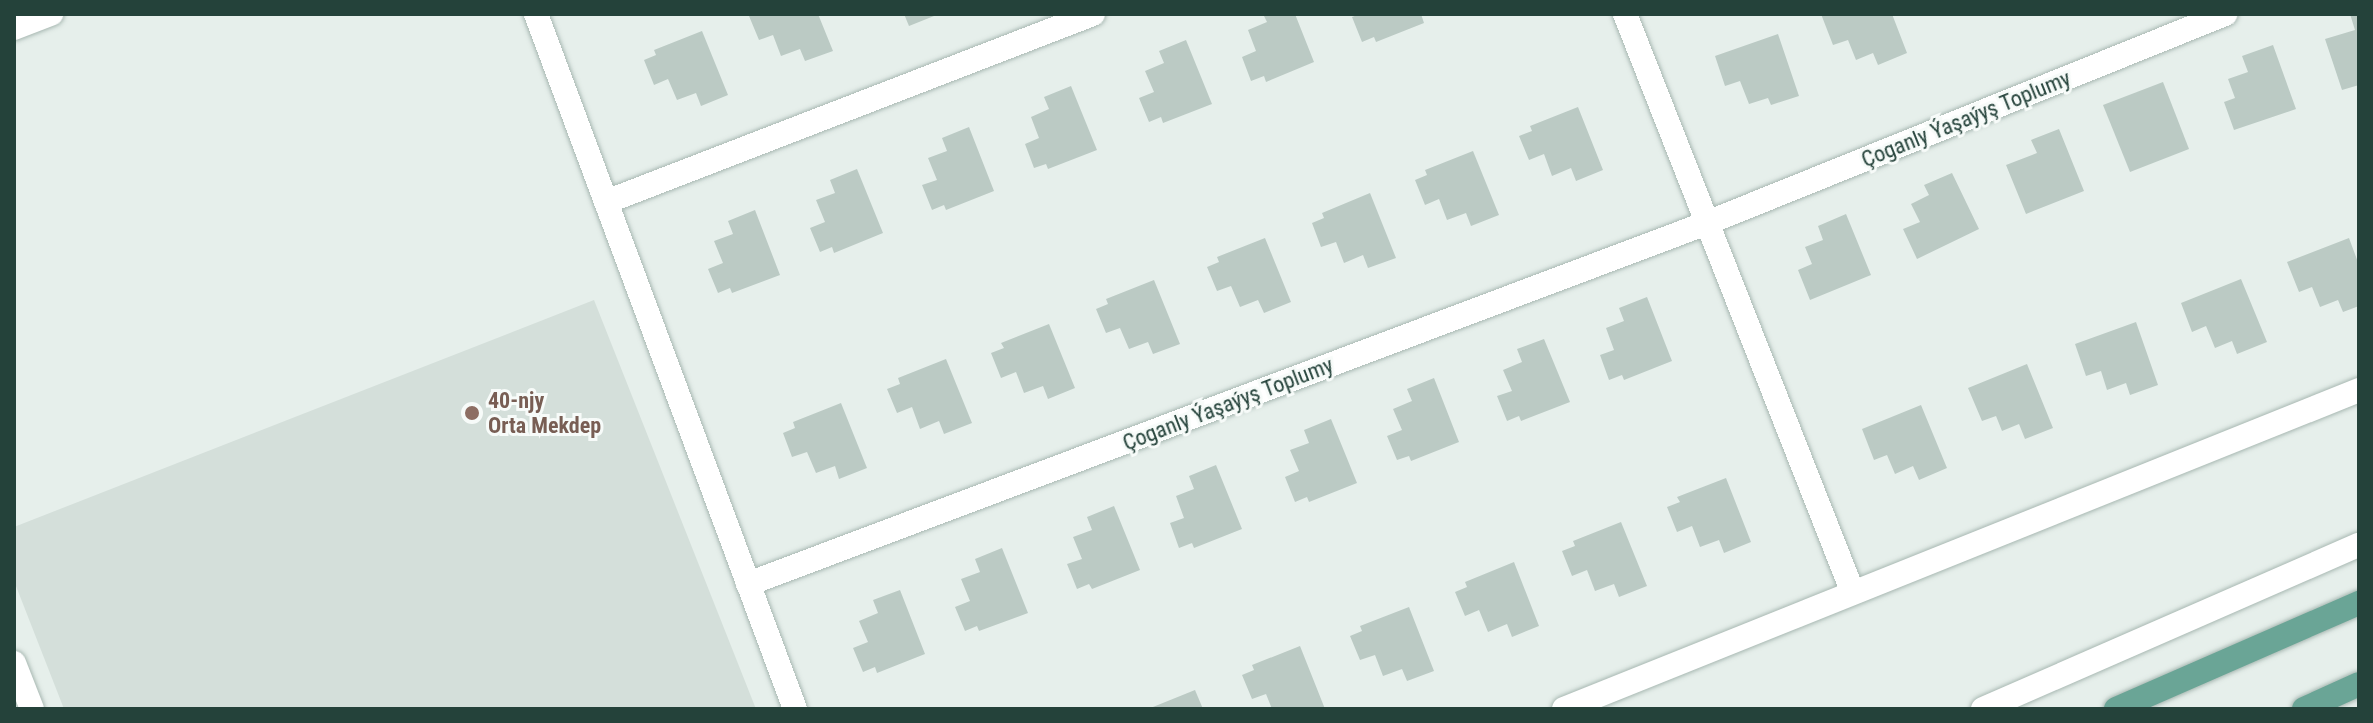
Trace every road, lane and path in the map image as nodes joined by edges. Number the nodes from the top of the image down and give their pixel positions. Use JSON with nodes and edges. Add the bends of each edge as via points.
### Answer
{"nodes":[{"id":1,"x":51,"y":14,"type":"edge"},
{"id":2,"x":536,"y":14,"type":"edge"},
{"id":3,"x":1093,"y":14,"type":"edge"},
{"id":4,"x":1625,"y":14,"type":"edge"},
{"id":5,"x":2225,"y":14,"type":"edge"},
{"id":6,"x":14,"y":28,"type":"edge"},
{"id":7,"x":606,"y":202,"type":"junction"},
{"id":8,"x":1707,"y":223,"type":"junction"},
{"id":9,"x":2359,"y":390,"type":"edge"},
{"id":10,"x":2359,"y":545,"type":"edge"},
{"id":11,"x":748,"y":584,"type":"junction"},
{"id":12,"x":1853,"y":593,"type":"junction"},
{"id":13,"x":2359,"y":603,"type":"edge"},
{"id":14,"x":14,"y":663,"type":"edge"},
{"id":15,"x":2359,"y":684,"type":"edge"},
{"id":16,"x":32,"y":709,"type":"edge"},
{"id":17,"x":795,"y":709,"type":"edge"},
{"id":18,"x":1564,"y":709,"type":"edge"},
{"id":19,"x":1983,"y":709,"type":"edge"},
{"id":20,"x":2116,"y":709,"type":"edge"},
{"id":21,"x":2304,"y":709,"type":"edge"}],
"edges":[{"from":1,"to":6,"type":"street"},
{"from":2,"to":7,"type":"street"},
{"from":3,"to":7,"type":"street"},
{"from":4,"to":8,"type":"street"},
{"from":5,"to":8,"type":"street","name":"Çoganly Ýaşaýyş Toplumy"},
{"from":7,"to":11,"type":"street"},
{"from":8,"to":11,"type":"street","name":"Çoganly Ýaşaýyş Toplumy"},
{"from":8,"to":12,"type":"street"},
{"from":9,"to":12,"type":"street"},
{"from":10,"to":19,"type":"street"},
{"from":11,"to":17,"type":"street"},
{"from":12,"to":18,"type":"street"},
{"from":13,"to":20,"type":"main road"},
{"from":14,"to":16,"type":"street"},
{"from":15,"to":21,"type":"main road"}]}
